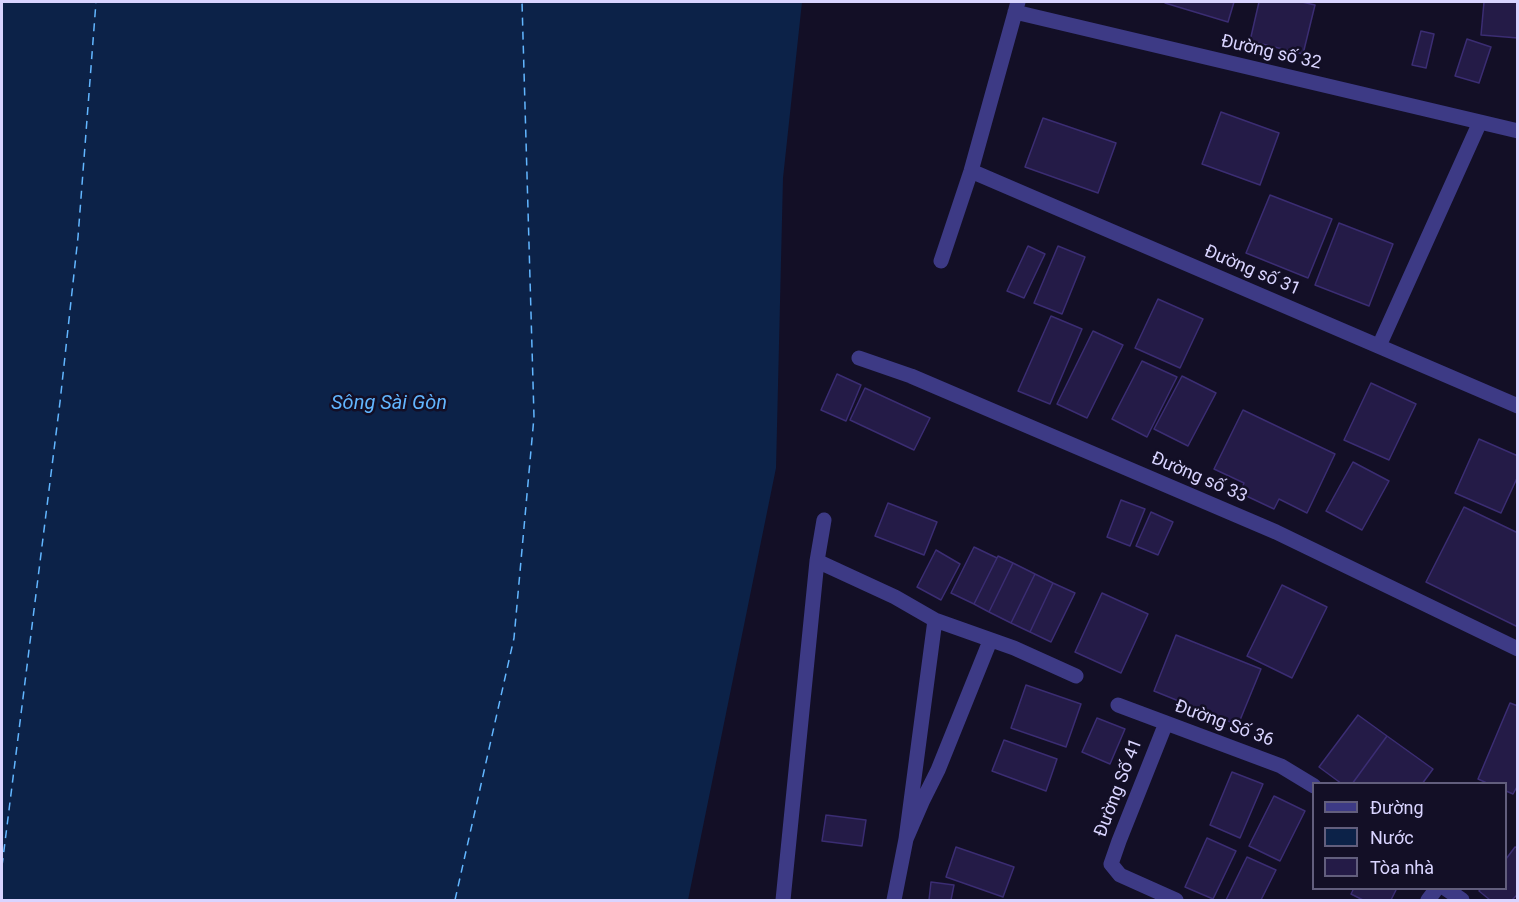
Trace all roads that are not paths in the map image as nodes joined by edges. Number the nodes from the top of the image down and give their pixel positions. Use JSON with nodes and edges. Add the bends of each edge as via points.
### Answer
{"nodes":[{"id":1,"x":1016,"y":7,"type":"edge"},
{"id":2,"x":1480,"y":122,"type":"junction"},
{"id":3,"x":1518,"y":131,"type":"edge"},
{"id":4,"x":971,"y":171,"type":"junction"},
{"id":5,"x":941,"y":261,"type":"dead end"},
{"id":6,"x":1379,"y":346,"type":"junction"},
{"id":7,"x":859,"y":358,"type":"dead end"},
{"id":8,"x":1518,"y":406,"type":"edge"},
{"id":9,"x":824,"y":520,"type":"dead end"},
{"id":10,"x":817,"y":561,"type":"junction"},
{"id":11,"x":934,"y":620,"type":"junction"},
{"id":12,"x":990,"y":641,"type":"junction"},
{"id":13,"x":1518,"y":649,"type":"edge"},
{"id":14,"x":1076,"y":676,"type":"dead end"},
{"id":15,"x":1118,"y":705,"type":"dead end"},
{"id":16,"x":1166,"y":723,"type":"junction"},
{"id":17,"x":1312,"y":785,"type":"edge"},
{"id":18,"x":906,"y":839,"type":"junction"},
{"id":19,"x":1448,"y":890,"type":"edge"},
{"id":20,"x":783,"y":900,"type":"edge"},
{"id":21,"x":894,"y":900,"type":"edge"},
{"id":22,"x":1176,"y":900,"type":"edge"},
{"id":23,"x":1462,"y":900,"type":"edge"}],
"edges":[{"from":1,"to":2,"type":"street","name":"Đường số 32"},
{"from":1,"to":4,"type":"street"},
{"from":2,"to":3,"type":"street","name":"Đường số 32"},
{"from":2,"to":6,"type":"street"},
{"from":4,"to":5,"type":"street"},
{"from":4,"to":6,"type":"street","name":"Đường số 31"},
{"from":6,"to":8,"type":"street","name":"Đường số 31"},
{"from":7,"to":13,"type":"street","name":"Đường số 33","via":[[922,381],[1276,532]]},
{"from":9,"to":10,"type":"street"},
{"from":10,"to":11,"type":"street"},
{"from":10,"to":20,"type":"street"},
{"from":11,"to":12,"type":"street"},
{"from":11,"to":18,"type":"street"},
{"from":12,"to":14,"type":"street"},
{"from":12,"to":18,"type":"street","via":[[939,770]]},
{"from":15,"to":16,"type":"street","name":"Đường Số 36"},
{"from":16,"to":17,"type":"street","name":"Đường Số 36","via":[[1281,766]]},
{"from":16,"to":22,"type":"street","name":"Đường Số 41","via":[[1111,864],[1120,875]]},
{"from":18,"to":21,"type":"street"},
{"from":19,"to":23,"type":"street"}]}
